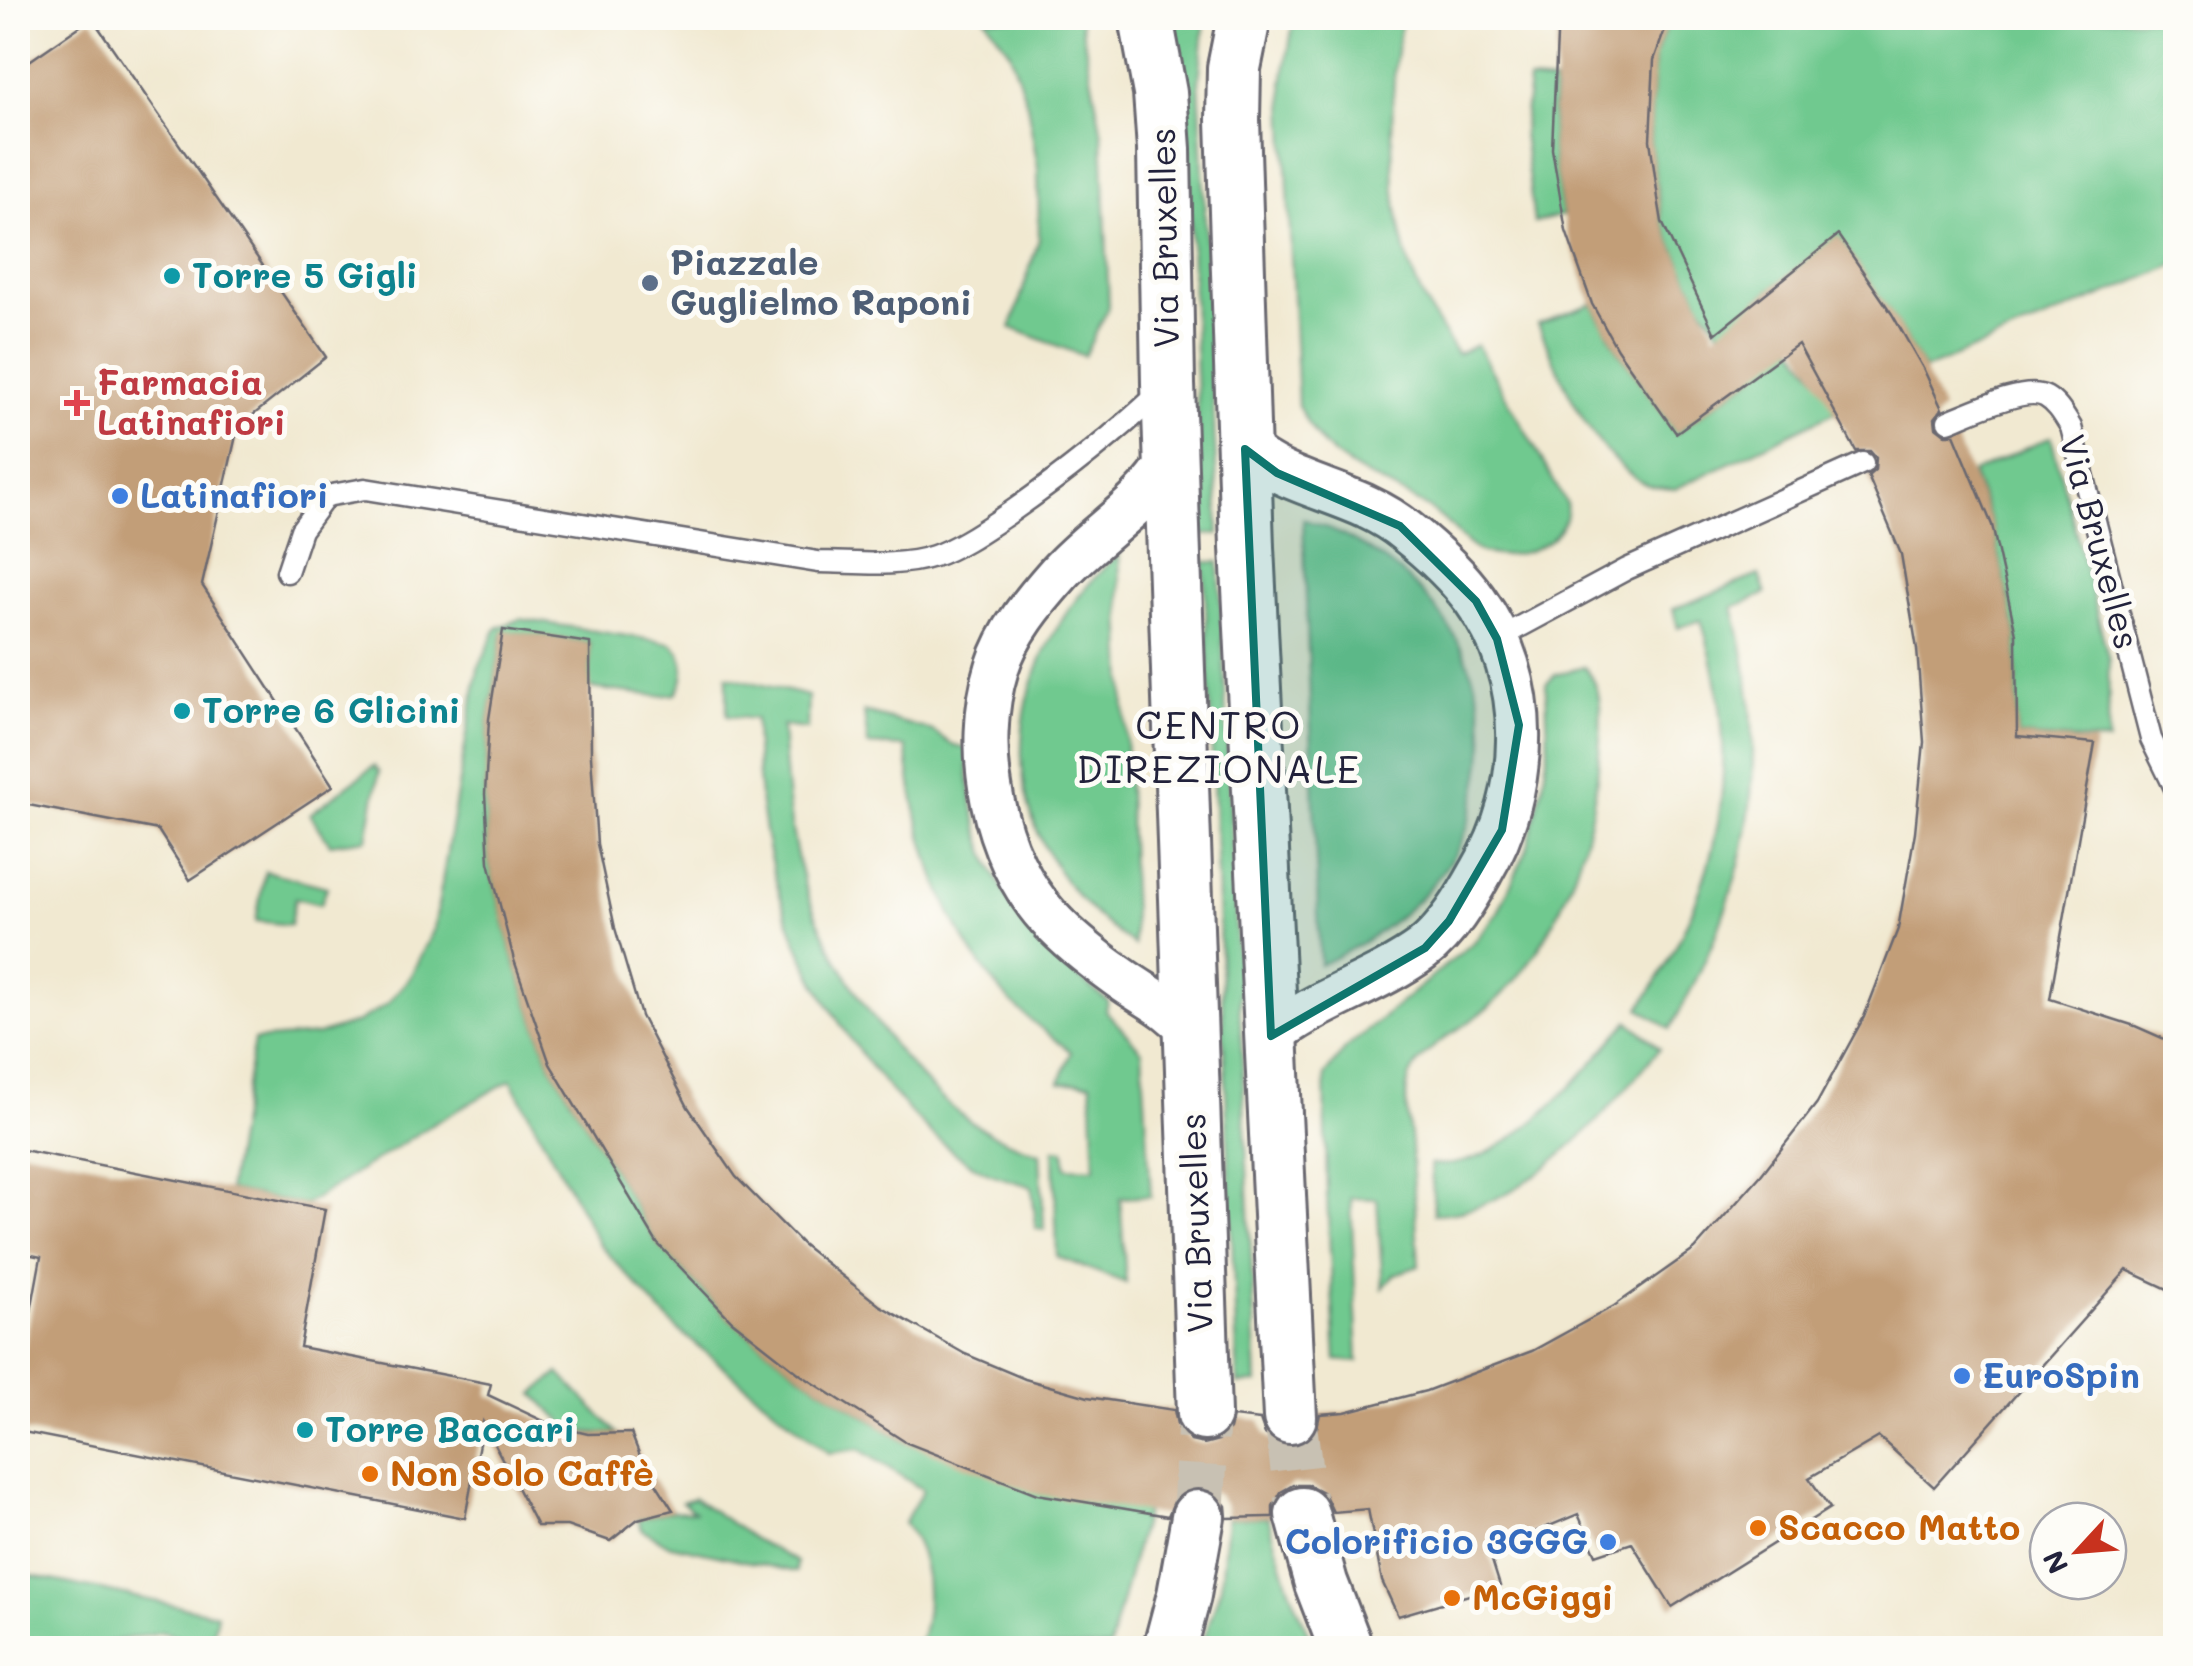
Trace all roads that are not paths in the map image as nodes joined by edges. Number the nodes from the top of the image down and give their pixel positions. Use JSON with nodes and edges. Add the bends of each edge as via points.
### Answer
{"nodes":[{"id":1,"x":1146,"y":18,"type":"edge"},
{"id":2,"x":1244,"y":18,"type":"edge"},
{"id":3,"x":1168,"y":384,"type":"junction"},
{"id":4,"x":1948,"y":421,"type":"dead end"},
{"id":5,"x":1245,"y":449,"type":"junction"},
{"id":6,"x":1170,"y":460,"type":"junction"},
{"id":7,"x":1862,"y":463,"type":"dead end"},
{"id":8,"x":287,"y":572,"type":"dead end"},
{"id":9,"x":1497,"y":639,"type":"junction"},
{"id":10,"x":2176,"y":790,"type":"edge"},
{"id":11,"x":1190,"y":1032,"type":"junction"},
{"id":12,"x":1271,"y":1036,"type":"junction"},
{"id":13,"x":1204,"y":1414,"type":"tunnel mouth"},
{"id":14,"x":1290,"y":1417,"type":"tunnel mouth"},
{"id":15,"x":1302,"y":1514,"type":"tunnel mouth"},
{"id":16,"x":1198,"y":1517,"type":"tunnel mouth"},
{"id":17,"x":1170,"y":1648,"type":"edge"},
{"id":18,"x":1346,"y":1648,"type":"edge"}],
"edges":[{"from":1,"to":3,"type":"street","name":"Via Bruxelles","via":[[1164,149]]},
{"from":2,"to":5,"type":"street","name":"Via Bruxelles","via":[[1233,120]]},
{"from":3,"to":6,"type":"street","name":"Via Bruxelles"},
{"from":3,"to":8,"type":"lane","via":[[1050,485],[933,556],[818,562],[365,489],[326,496],[301,530]]},
{"from":4,"to":10,"type":"lane","name":"Via Bruxelles","via":[[2023,394],[2042,394],[2072,427],[2151,738]]},
{"from":5,"to":9,"type":"street","via":[[1277,472],[1339,493],[1400,526],[1466,588]]},
{"from":5,"to":12,"type":"street","name":"Via Bruxelles"},
{"from":6,"to":11,"type":"street","name":"Via Bruxelles"},
{"from":6,"to":11,"type":"street","via":[[1152,488],[1059,573],[1012,634],[997,666],[986,741],[1004,840],[1049,918],[1120,979],[1175,1012]]},
{"from":7,"to":9,"type":"lane","via":[[1627,569]]},
{"from":9,"to":12,"type":"street","via":[[1519,725],[1512,803],[1486,863],[1425,948]]},
{"from":11,"to":13,"type":"street","name":"Via Bruxelles"},
{"from":12,"to":14,"type":"street","name":"Via Bruxelles"},
{"from":15,"to":18,"type":"street"},
{"from":16,"to":17,"type":"street"}]}
